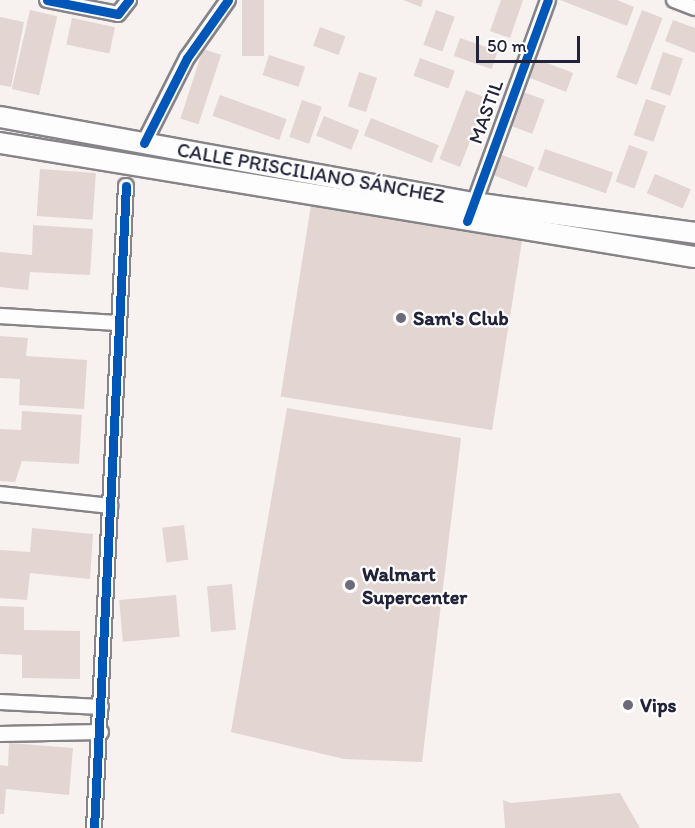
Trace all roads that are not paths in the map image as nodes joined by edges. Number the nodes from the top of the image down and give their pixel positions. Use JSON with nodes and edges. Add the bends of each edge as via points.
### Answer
{"nodes":[{"id":1,"x":47,"y":0,"type":"edge"},
{"id":2,"x":129,"y":0,"type":"edge"},
{"id":3,"x":228,"y":0,"type":"edge"},
{"id":4,"x":548,"y":0,"type":"edge"},
{"id":5,"x":674,"y":0,"type":"edge"},
{"id":6,"x":695,"y":8,"type":"edge"},
{"id":7,"x":0,"y":117,"type":"edge"},
{"id":8,"x":0,"y":143,"type":"edge"},
{"id":9,"x":144,"y":143,"type":"junction"},
{"id":10,"x":126,"y":186,"type":"dead end"},
{"id":11,"x":474,"y":203,"type":"junction"},
{"id":12,"x":467,"y":221,"type":"junction"},
{"id":13,"x":695,"y":233,"type":"edge"},
{"id":14,"x":695,"y":256,"type":"edge"},
{"id":15,"x":0,"y":315,"type":"edge"},
{"id":16,"x":119,"y":323,"type":"junction"},
{"id":17,"x":0,"y":494,"type":"edge"},
{"id":18,"x":110,"y":506,"type":"junction"},
{"id":19,"x":0,"y":702,"type":"edge"},
{"id":20,"x":101,"y":707,"type":"junction"},
{"id":21,"x":101,"y":732,"type":"junction"},
{"id":22,"x":0,"y":734,"type":"edge"},
{"id":23,"x":94,"y":828,"type":"edge"}],
"edges":[{"from":1,"to":2,"type":"street","via":[[118,14]]},
{"from":3,"to":9,"type":"street","via":[[187,58]]},
{"from":4,"to":11,"type":"street","name":"MASTIL"},
{"from":5,"to":6,"type":"street"},
{"from":7,"to":9,"type":"main road","name":"CALLE PRISCILIANO SÁNCHEZ"},
{"from":8,"to":12,"type":"main road","name":"CALLE PRISCILIANO SÁNCHEZ"},
{"from":9,"to":11,"type":"main road","name":"CALLE PRISCILIANO SÁNCHEZ"},
{"from":10,"to":16,"type":"street"},
{"from":11,"to":12,"type":"street","name":"MASTIL"},
{"from":11,"to":13,"type":"main road","name":"CALLE PRISCILIANO SÁNCHEZ"},
{"from":12,"to":14,"type":"main road","name":"CALLE PRISCILIANO SÁNCHEZ"},
{"from":15,"to":16,"type":"street"},
{"from":16,"to":18,"type":"street"},
{"from":17,"to":18,"type":"street"},
{"from":18,"to":20,"type":"street"},
{"from":19,"to":20,"type":"street"},
{"from":20,"to":21,"type":"street"},
{"from":21,"to":22,"type":"street"},
{"from":21,"to":23,"type":"street"}]}
